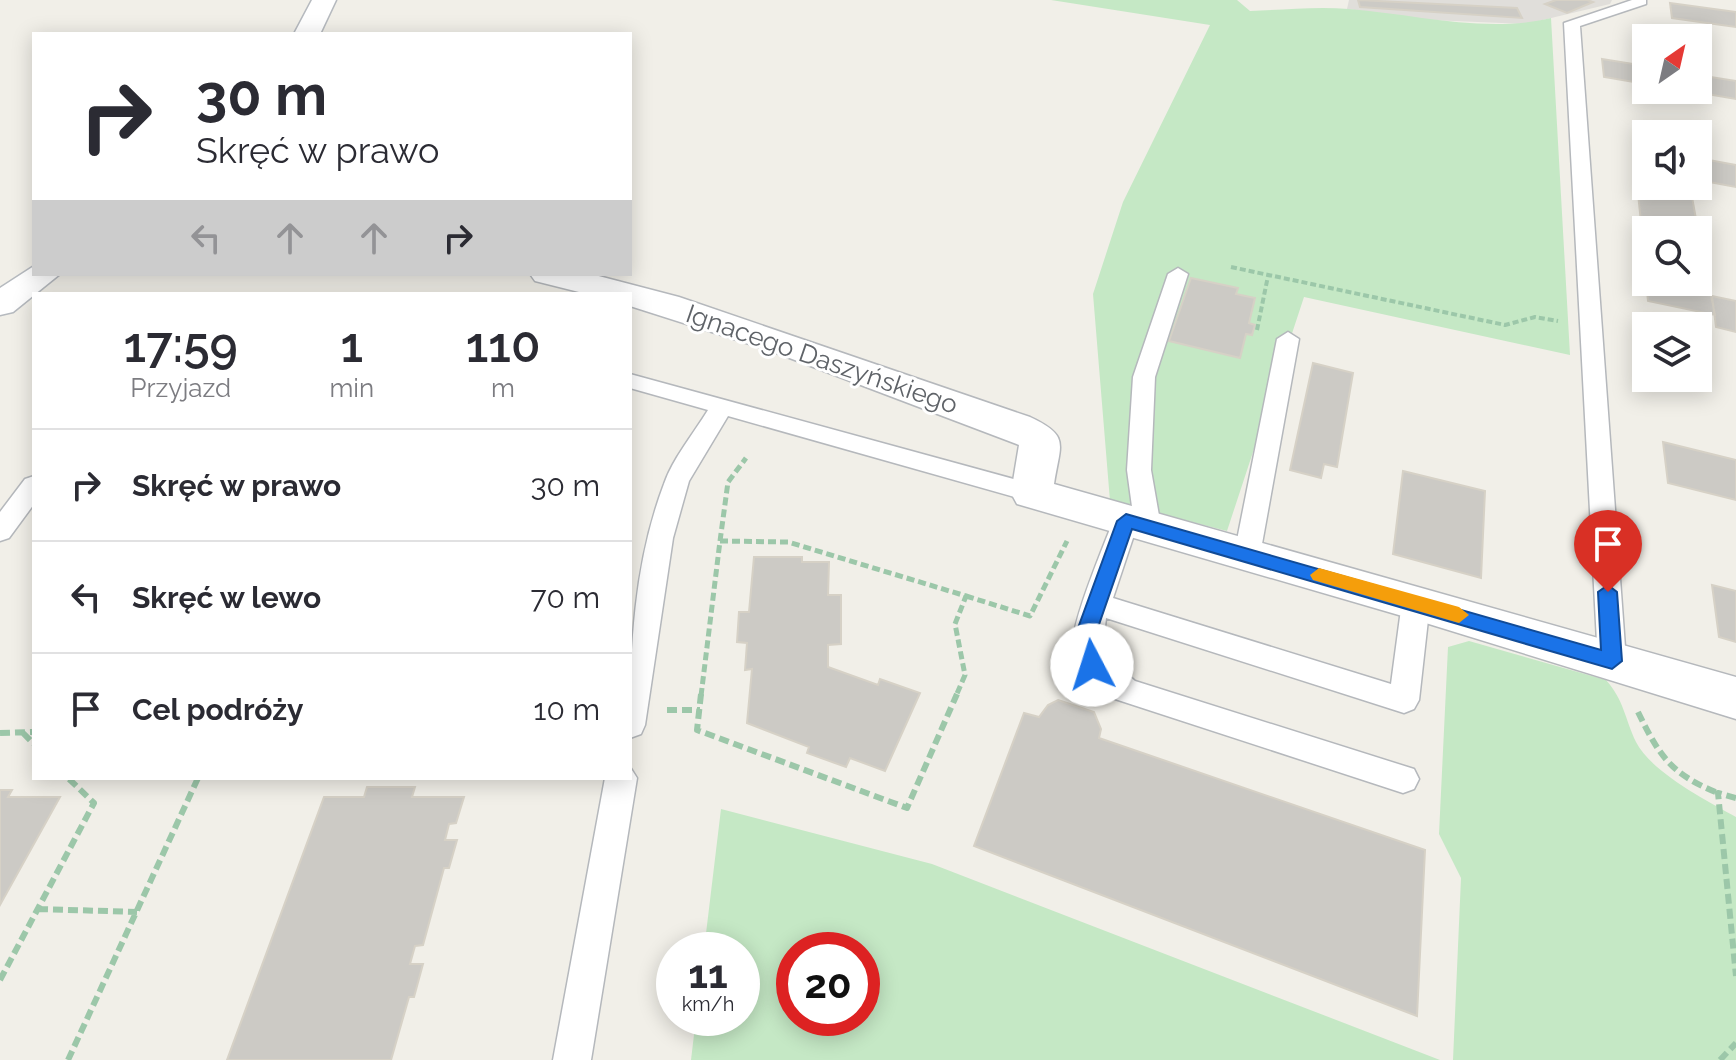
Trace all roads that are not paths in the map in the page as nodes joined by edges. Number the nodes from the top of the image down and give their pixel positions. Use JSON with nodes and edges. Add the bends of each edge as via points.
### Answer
{"nodes":[{"id":1,"x":324,"y":0,"type":"edge"},
{"id":2,"x":1639,"y":0,"type":"edge"},
{"id":3,"x":308,"y":32,"type":"edge"},
{"id":4,"x":1178,"y":274,"type":"dead end"},
{"id":5,"x":40,"y":276,"type":"edge"},
{"id":6,"x":556,"y":276,"type":"edge"},
{"id":7,"x":625,"y":292,"type":"edge"},
{"id":8,"x":632,"y":294,"type":"edge"},
{"id":9,"x":0,"y":304,"type":"edge"},
{"id":10,"x":1288,"y":339,"type":"road end"},
{"id":11,"x":632,"y":382,"type":"edge"},
{"id":12,"x":722,"y":406,"type":"junction"},
{"id":13,"x":32,"y":488,"type":"edge"},
{"id":14,"x":1032,"y":493,"type":"junction"},
{"id":15,"x":1137,"y":524,"type":"junction"},
{"id":16,"x":0,"y":531,"type":"edge"},
{"id":17,"x":1247,"y":555,"type":"junction"},
{"id":18,"x":1416,"y":602,"type":"junction"},
{"id":19,"x":1097,"y":604,"type":"junction"},
{"id":20,"x":1612,"y":661,"type":"junction"},
{"id":21,"x":1736,"y":698,"type":"edge"},
{"id":22,"x":632,"y":713,"type":"edge"},
{"id":23,"x":1403,"y":779,"type":"dead end"},
{"id":24,"x":621,"y":780,"type":"edge"},
{"id":25,"x":572,"y":1060,"type":"edge"}],
"edges":[{"from":1,"to":3,"type":"street"},
{"from":2,"to":20,"type":"lane","via":[[1572,23]]},
{"from":4,"to":15,"type":"lane","via":[[1144,377]]},
{"from":5,"to":9,"type":"street"},
{"from":6,"to":7,"type":"street","name":"Ignacego Daszyńskiego"},
{"from":8,"to":14,"type":"street","name":"Ignacego Daszyńskiego","via":[[1040,438]]},
{"from":10,"to":17,"type":"lane"},
{"from":11,"to":12,"type":"lane"},
{"from":12,"to":14,"type":"lane"},
{"from":12,"to":22,"type":"lane","via":[[677,481],[660,538]]},
{"from":13,"to":16,"type":"lane"},
{"from":14,"to":15,"type":"street"},
{"from":15,"to":17,"type":"street"},
{"from":15,"to":19,"type":"lane"},
{"from":17,"to":18,"type":"street"},
{"from":18,"to":19,"type":"lane","via":[[1404,700]]},
{"from":18,"to":20,"type":"street"},
{"from":19,"to":23,"type":"lane","via":[[1084,639],[1092,665],[1125,690]]},
{"from":20,"to":21,"type":"street"},
{"from":24,"to":25,"type":"lane"}]}
